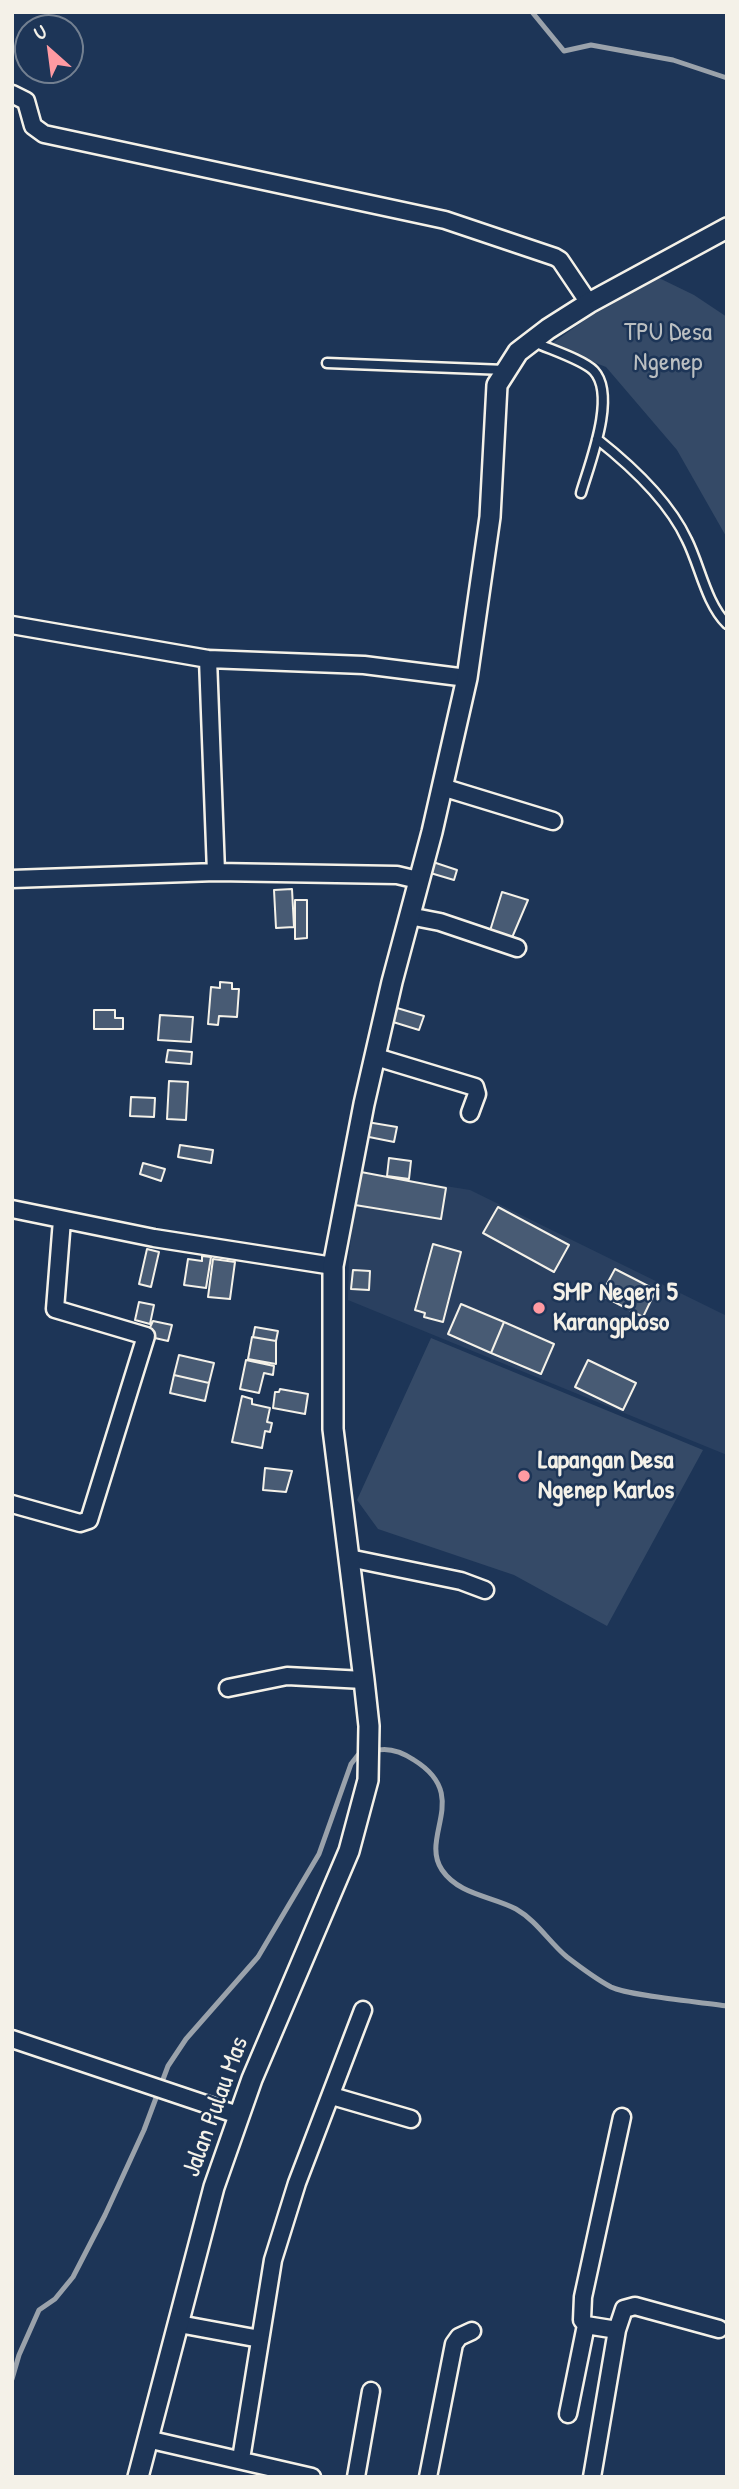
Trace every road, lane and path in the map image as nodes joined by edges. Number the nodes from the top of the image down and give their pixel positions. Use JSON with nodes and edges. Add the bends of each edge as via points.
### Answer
{"nodes":[{"id":1,"x":12,"y":94,"type":"edge"},
{"id":2,"x":727,"y":228,"type":"edge"},
{"id":3,"x":589,"y":303,"type":"junction"},
{"id":4,"x":531,"y":341,"type":"junction"},
{"id":5,"x":327,"y":363,"type":"dead end"},
{"id":6,"x":505,"y":370,"type":"junction"},
{"id":7,"x":597,"y":439,"type":"junction"},
{"id":8,"x":581,"y":493,"type":"dead end"},
{"id":9,"x":727,"y":624,"type":"edge"},
{"id":10,"x":12,"y":625,"type":"edge"},
{"id":11,"x":208,"y":659,"type":"junction"},
{"id":12,"x":467,"y":678,"type":"junction"},
{"id":13,"x":442,"y":788,"type":"junction"},
{"id":14,"x":553,"y":821,"type":"dead end"},
{"id":15,"x":216,"y":872,"type":"junction"},
{"id":16,"x":12,"y":879,"type":"edge"},
{"id":17,"x":418,"y":880,"type":"junction"},
{"id":18,"x":409,"y":916,"type":"junction"},
{"id":19,"x":517,"y":948,"type":"dead end"},
{"id":20,"x":376,"y":1057,"type":"junction"},
{"id":21,"x":470,"y":1113,"type":"dead end"},
{"id":22,"x":12,"y":1209,"type":"edge"},
{"id":23,"x":62,"y":1220,"type":"junction"},
{"id":24,"x":333,"y":1266,"type":"junction"},
{"id":25,"x":12,"y":1504,"type":"edge"},
{"id":26,"x":349,"y":1558,"type":"junction"},
{"id":27,"x":485,"y":1590,"type":"dead end"},
{"id":28,"x":364,"y":1680,"type":"junction"},
{"id":29,"x":228,"y":1688,"type":"dead end"},
{"id":30,"x":363,"y":2010,"type":"dead end"},
{"id":31,"x":12,"y":2039,"type":"edge"},
{"id":32,"x":332,"y":2096,"type":"junction"},
{"id":33,"x":238,"y":2115,"type":"junction"},
{"id":34,"x":622,"y":2117,"type":"dead end"},
{"id":35,"x":411,"y":2119,"type":"dead end"},
{"id":36,"x":179,"y":2324,"type":"junction"},
{"id":37,"x":586,"y":2325,"type":"junction"},
{"id":38,"x":719,"y":2329,"type":"dead end"},
{"id":39,"x":617,"y":2330,"type":"junction"},
{"id":40,"x":471,"y":2331,"type":"dead end"},
{"id":41,"x":260,"y":2339,"type":"junction"},
{"id":42,"x":371,"y":2391,"type":"dead end"},
{"id":43,"x":568,"y":2414,"type":"dead end"},
{"id":44,"x":147,"y":2439,"type":"junction"},
{"id":45,"x":241,"y":2459,"type":"junction"},
{"id":46,"x":138,"y":2477,"type":"edge"},
{"id":47,"x":312,"y":2477,"type":"edge"},
{"id":48,"x":356,"y":2477,"type":"edge"},
{"id":49,"x":428,"y":2477,"type":"edge"},
{"id":50,"x":592,"y":2477,"type":"edge"}],
"edges":[{"from":1,"to":3,"type":"street","via":[[26,101],[33,126],[44,134],[444,220],[555,257]]},
{"from":2,"to":3,"type":"street"},
{"from":3,"to":4,"type":"street"},
{"from":4,"to":6,"type":"street"},
{"from":4,"to":7,"type":"lane","via":[[595,372],[603,404]]},
{"from":5,"to":6,"type":"lane"},
{"from":6,"to":12,"type":"street","name":"Jalan Pulau Mas","via":[[495,397],[491,517]]},
{"from":7,"to":8,"type":"lane"},
{"from":7,"to":9,"type":"lane","via":[[628,465],[680,527]]},
{"from":10,"to":11,"type":"street"},
{"from":11,"to":12,"type":"street","via":[[364,665]]},
{"from":11,"to":15,"type":"street"},
{"from":12,"to":13,"type":"street","name":"Jalan Pulau Mas"},
{"from":13,"to":14,"type":"street"},
{"from":13,"to":17,"type":"street","name":"Jalan Pulau Mas"},
{"from":15,"to":16,"type":"street"},
{"from":15,"to":17,"type":"street","via":[[397,875]]},
{"from":17,"to":18,"type":"street","name":"Jalan Pulau Mas"},
{"from":18,"to":19,"type":"street"},
{"from":18,"to":20,"type":"street","name":"Jalan Pulau Mas"},
{"from":20,"to":21,"type":"street","via":[[475,1087]]},
{"from":20,"to":24,"type":"street","name":"Jalan Pulau Mas"},
{"from":22,"to":23,"type":"street"},
{"from":23,"to":24,"type":"street"},
{"from":23,"to":25,"type":"street","via":[[55,1309],[146,1336],[89,1520],[80,1523]]},
{"from":24,"to":26,"type":"street","name":"Jalan Pulau Mas","via":[[333,1429]]},
{"from":26,"to":27,"type":"street"},
{"from":26,"to":28,"type":"street","name":"Jalan Pulau Mas"},
{"from":28,"to":29,"type":"street","via":[[287,1675]]},
{"from":28,"to":33,"type":"street","name":"Jalan Pulau Mas","via":[[369,1764],[354,1837]]},
{"from":30,"to":32,"type":"street"},
{"from":31,"to":33,"type":"street"},
{"from":32,"to":35,"type":"street"},
{"from":32,"to":41,"type":"street","via":[[279,2239]]},
{"from":33,"to":36,"type":"street","name":"Jalan Pulau Mas","via":[[214,2187]]},
{"from":34,"to":37,"type":"street","via":[[583,2297]]},
{"from":36,"to":41,"type":"street"},
{"from":36,"to":44,"type":"street","name":"Jalan Pulau Mas"},
{"from":37,"to":39,"type":"street"},
{"from":37,"to":43,"type":"street"},
{"from":38,"to":39,"type":"street","via":[[631,2306],[623,2311]]},
{"from":39,"to":50,"type":"street"},
{"from":40,"to":49,"type":"street","via":[[454,2344]]},
{"from":41,"to":45,"type":"street"},
{"from":42,"to":48,"type":"street"},
{"from":44,"to":45,"type":"street"},
{"from":44,"to":46,"type":"street","name":"Jalan Pulau Mas"},
{"from":45,"to":47,"type":"street"}]}
